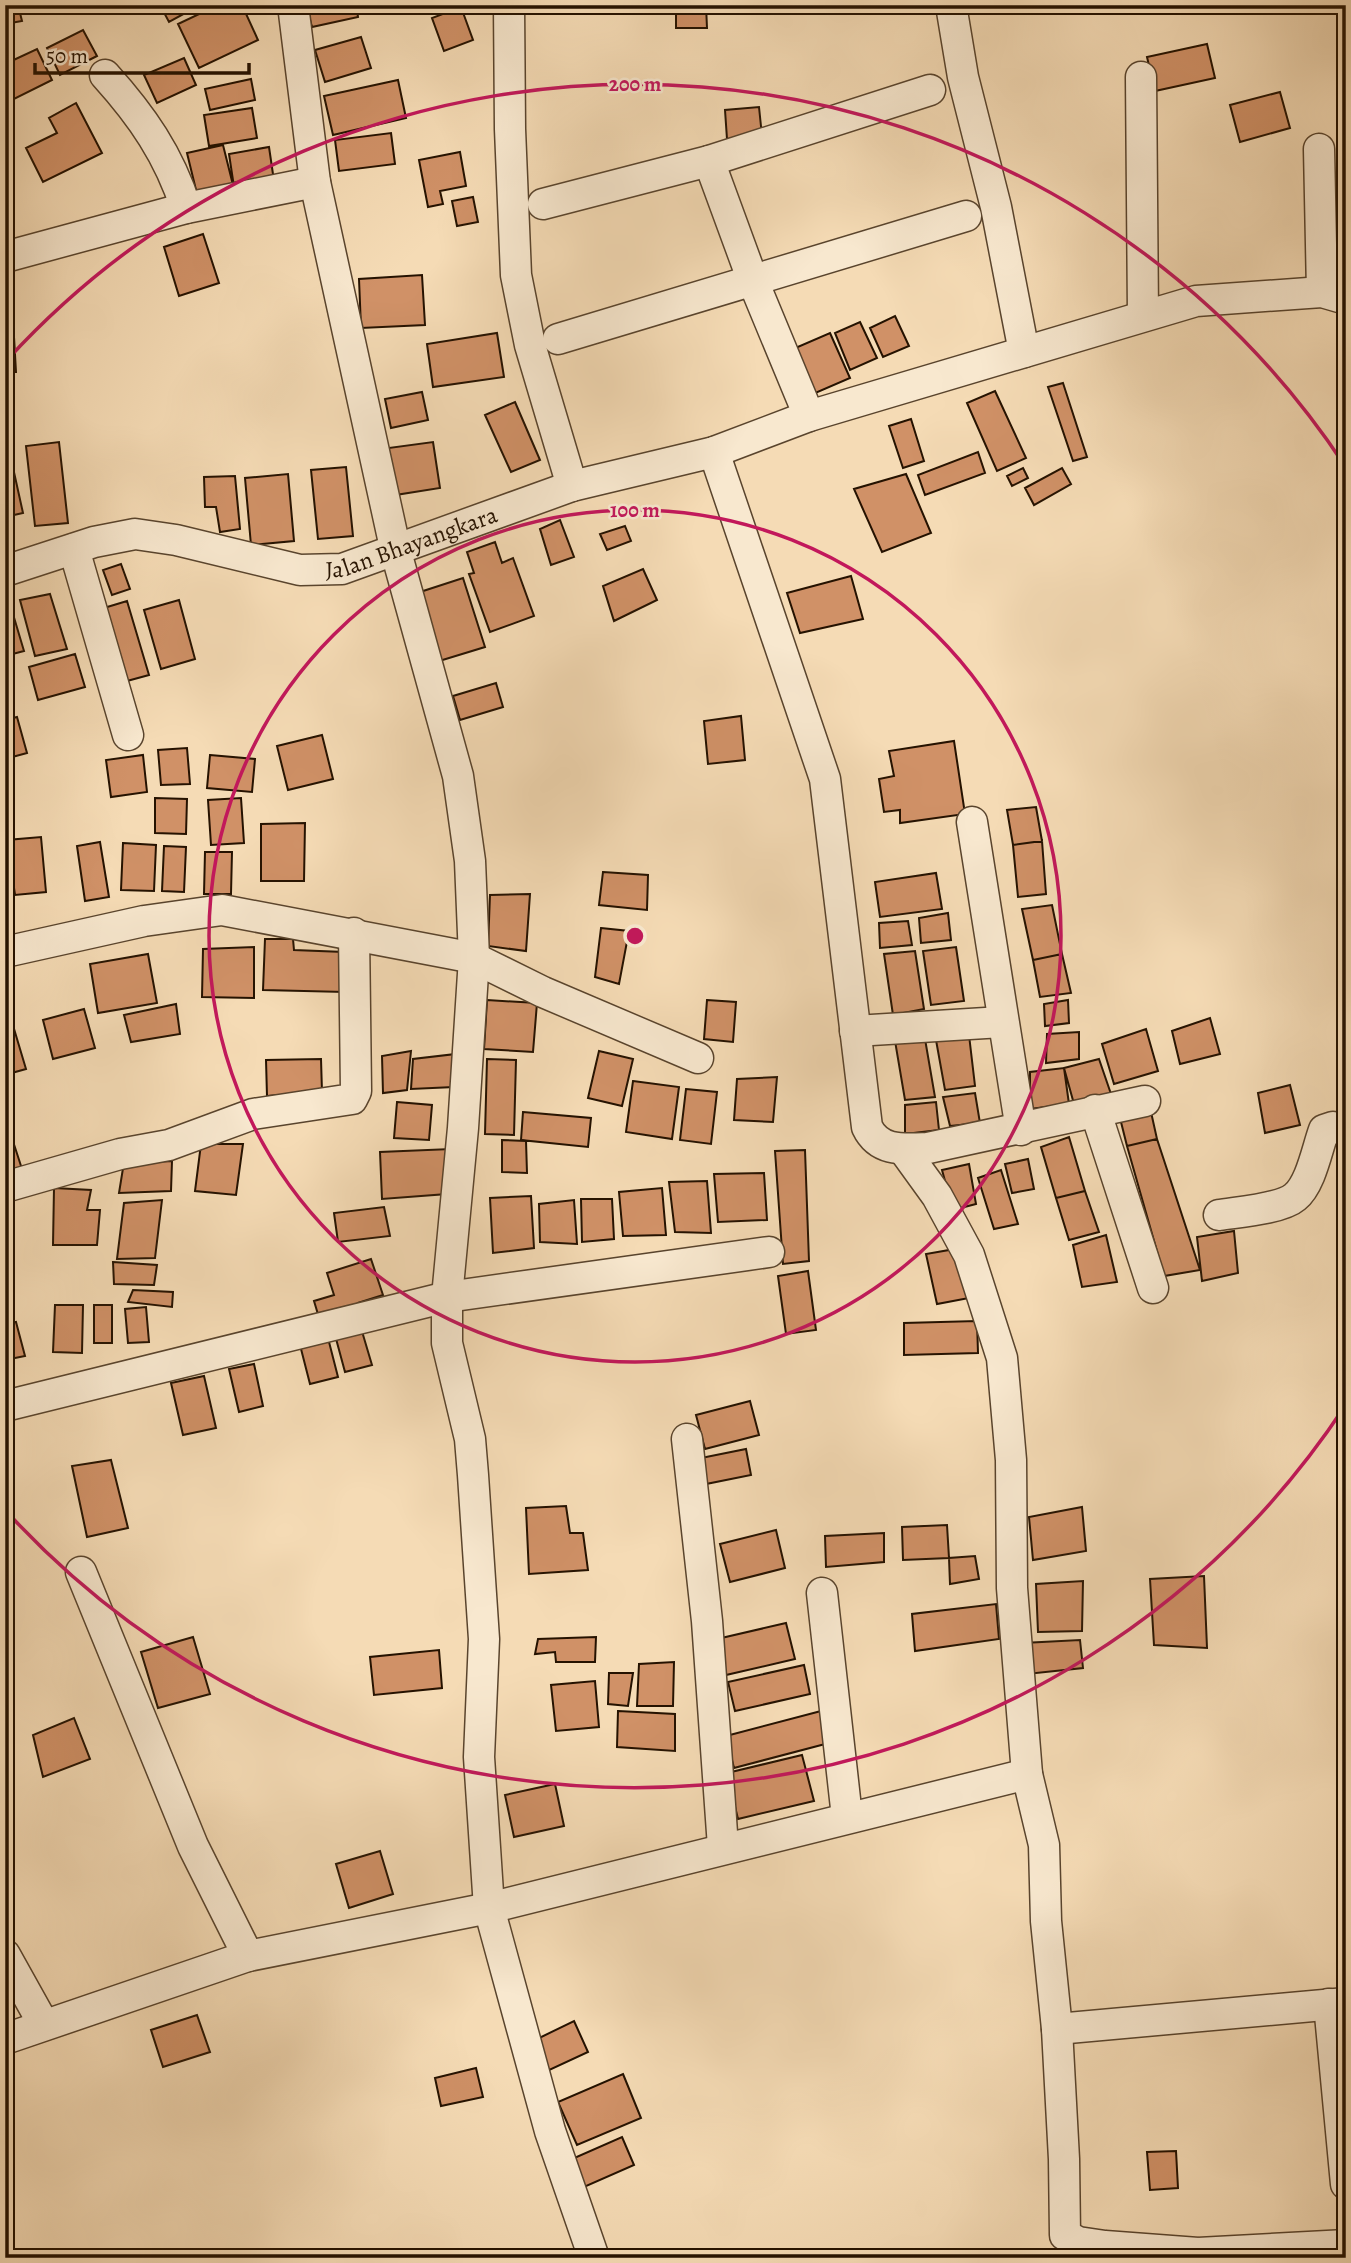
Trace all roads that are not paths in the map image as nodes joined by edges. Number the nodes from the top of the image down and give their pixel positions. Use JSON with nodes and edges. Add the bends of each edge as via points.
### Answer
{"nodes":[{"id":1,"x":292,"y":5,"type":"edge"},
{"id":2,"x":509,"y":5,"type":"edge"},
{"id":3,"x":951,"y":5,"type":"edge"},
{"id":4,"x":105,"y":75,"type":"dead end"},
{"id":5,"x":1141,"y":77,"type":"dead end"},
{"id":6,"x":930,"y":90,"type":"dead end"},
{"id":7,"x":1319,"y":149,"type":"dead end"},
{"id":8,"x":709,"y":162,"type":"junction"},
{"id":9,"x":315,"y":182,"type":"junction"},
{"id":10,"x":543,"y":204,"type":"dead end"},
{"id":11,"x":186,"y":208,"type":"junction"},
{"id":12,"x":966,"y":216,"type":"dead end"},
{"id":13,"x":5,"y":257,"type":"edge"},
{"id":14,"x":753,"y":281,"type":"junction"},
{"id":15,"x":1334,"y":296,"type":"edge"},
{"id":16,"x":1143,"y":316,"type":"junction"},
{"id":17,"x":558,"y":340,"type":"dead end"},
{"id":18,"x":1024,"y":352,"type":"junction"},
{"id":19,"x":808,"y":416,"type":"junction"},
{"id":20,"x":714,"y":452,"type":"junction"},
{"id":21,"x":572,"y":486,"type":"junction"},
{"id":22,"x":74,"y":549,"type":"junction"},
{"id":23,"x":396,"y":552,"type":"junction"},
{"id":24,"x":5,"y":571,"type":"edge"},
{"id":25,"x":128,"y":734,"type":"dead end"},
{"id":26,"x":972,"y":822,"type":"dead end"},
{"id":27,"x":354,"y":933,"type":"junction"},
{"id":28,"x":5,"y":952,"type":"edge"},
{"id":29,"x":474,"y":958,"type":"junction"},
{"id":30,"x":1002,"y":1022,"type":"junction"},
{"id":31,"x":855,"y":1031,"type":"junction"},
{"id":32,"x":698,"y":1058,"type":"dead end"},
{"id":33,"x":1145,"y":1101,"type":"dead end"},
{"id":34,"x":1095,"y":1110,"type":"junction"},
{"id":35,"x":1021,"y":1130,"type":"junction"},
{"id":36,"x":1346,"y":1131,"type":"edge"},
{"id":37,"x":903,"y":1149,"type":"junction"},
{"id":38,"x":5,"y":1188,"type":"edge"},
{"id":39,"x":1219,"y":1215,"type":"dead end"},
{"id":40,"x":769,"y":1252,"type":"dead end"},
{"id":41,"x":1153,"y":1288,"type":"dead end"},
{"id":42,"x":447,"y":1297,"type":"junction"},
{"id":43,"x":5,"y":1406,"type":"edge"},
{"id":44,"x":687,"y":1439,"type":"dead end"},
{"id":45,"x":81,"y":1572,"type":"dead end"},
{"id":46,"x":822,"y":1593,"type":"dead end"},
{"id":47,"x":1027,"y":1774,"type":"junction"},
{"id":48,"x":847,"y":1817,"type":"junction"},
{"id":49,"x":723,"y":1847,"type":"junction"},
{"id":50,"x":489,"y":1908,"type":"junction"},
{"id":51,"x":5,"y":1955,"type":"edge"},
{"id":52,"x":248,"y":1956,"type":"junction"},
{"id":53,"x":1337,"y":2003,"type":"edge"},
{"id":54,"x":44,"y":2025,"type":"junction"},
{"id":55,"x":1057,"y":2029,"type":"junction"},
{"id":56,"x":5,"y":2039,"type":"edge"},
{"id":57,"x":1346,"y":2184,"type":"edge"},
{"id":58,"x":1346,"y":2245,"type":"edge"},
{"id":59,"x":594,"y":2258,"type":"edge"}],
"edges":[{"from":1,"to":9,"type":"street"},
{"from":2,"to":21,"type":"street","via":[[516,275],[530,345]]},
{"from":3,"to":18,"type":"street"},
{"from":4,"to":11,"type":"street","via":[[159,144]]},
{"from":5,"to":16,"type":"street"},
{"from":6,"to":8,"type":"street"},
{"from":7,"to":15,"type":"street"},
{"from":8,"to":10,"type":"street"},
{"from":8,"to":14,"type":"street"},
{"from":9,"to":11,"type":"street"},
{"from":9,"to":23,"type":"street"},
{"from":11,"to":13,"type":"street"},
{"from":12,"to":14,"type":"street"},
{"from":14,"to":17,"type":"street"},
{"from":14,"to":19,"type":"street"},
{"from":15,"to":16,"type":"street","name":"Jalan Bhayangkara","via":[[1196,301]]},
{"from":16,"to":18,"type":"street","name":"Jalan Bhayangkara"},
{"from":18,"to":19,"type":"street","name":"Jalan Bhayangkara"},
{"from":19,"to":20,"type":"street","name":"Jalan Bhayangkara"},
{"from":20,"to":21,"type":"street","name":"Jalan Bhayangkara"},
{"from":20,"to":31,"type":"street","via":[[825,779]]},
{"from":21,"to":23,"type":"street","name":"Jalan Bhayangkara"},
{"from":22,"to":23,"type":"street","name":"Jalan Bhayangkara","via":[[135,534],[300,570],[342,569]]},
{"from":22,"to":24,"type":"street","name":"Jalan Bhayangkara"},
{"from":22,"to":25,"type":"street"},
{"from":23,"to":29,"type":"street","via":[[458,776],[470,861]]},
{"from":26,"to":30,"type":"street"},
{"from":27,"to":28,"type":"street","via":[[222,910]]},
{"from":27,"to":29,"type":"street"},
{"from":27,"to":38,"type":"street","via":[[356,1091],[352,1098],[253,1114],[169,1145],[120,1154]]},
{"from":29,"to":32,"type":"street"},
{"from":29,"to":42,"type":"street"},
{"from":30,"to":31,"type":"street"},
{"from":30,"to":35,"type":"street"},
{"from":31,"to":37,"type":"street","via":[[867,1127],[882,1145]]},
{"from":33,"to":34,"type":"street"},
{"from":34,"to":35,"type":"street"},
{"from":34,"to":41,"type":"street"},
{"from":35,"to":37,"type":"street"},
{"from":36,"to":39,"type":"street","via":[[1324,1130],[1296,1197]]},
{"from":37,"to":47,"type":"street","via":[[937,1196],[969,1255],[1002,1358]]},
{"from":40,"to":42,"type":"street"},
{"from":42,"to":43,"type":"street"},
{"from":42,"to":50,"type":"street","via":[[447,1343],[470,1439],[473,1475],[484,1639],[479,1757]]},
{"from":44,"to":49,"type":"street","via":[[707,1621]]},
{"from":45,"to":52,"type":"street","via":[[193,1846]]},
{"from":46,"to":48,"type":"street"},
{"from":47,"to":48,"type":"street"},
{"from":47,"to":55,"type":"street","via":[[1044,1845]]},
{"from":48,"to":49,"type":"street"},
{"from":49,"to":50,"type":"street"},
{"from":50,"to":52,"type":"street"},
{"from":50,"to":59,"type":"street","via":[[550,2131]]},
{"from":51,"to":54,"type":"street"},
{"from":52,"to":54,"type":"street"},
{"from":53,"to":55,"type":"street"},
{"from":53,"to":57,"type":"street"},
{"from":54,"to":56,"type":"street"},
{"from":55,"to":58,"type":"street","via":[[1065,2235],[1105,2246],[1198,2253]]}]}
